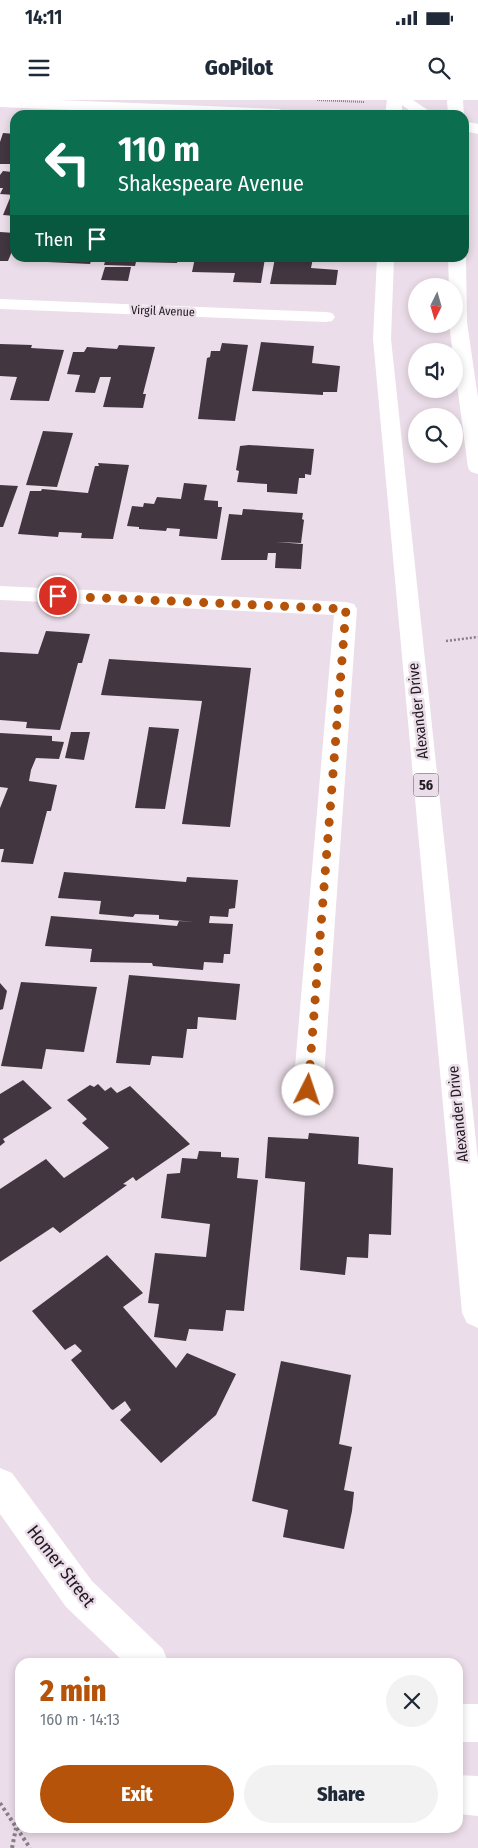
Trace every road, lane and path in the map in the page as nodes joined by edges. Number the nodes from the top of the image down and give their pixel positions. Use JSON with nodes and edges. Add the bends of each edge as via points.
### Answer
{"nodes":[{"id":1,"x":317,"y":100,"type":"edge"},
{"id":2,"x":403,"y":100,"type":"edge"},
{"id":3,"x":0,"y":102,"type":"edge"},
{"id":4,"x":364,"y":102,"type":"dead end"},
{"id":5,"x":187,"y":110,"type":"edge"},
{"id":6,"x":419,"y":110,"type":"edge"},
{"id":7,"x":385,"y":262,"type":"edge"},
{"id":8,"x":457,"y":262,"type":"edge"},
{"id":9,"x":0,"y":304,"type":"edge"},
{"id":10,"x":326,"y":318,"type":"dead end"},
{"id":11,"x":478,"y":468,"type":"edge"},
{"id":12,"x":0,"y":593,"type":"edge"},
{"id":13,"x":308,"y":1090,"type":"dead end"},
{"id":14,"x":478,"y":1313,"type":"edge"},
{"id":15,"x":0,"y":1485,"type":"edge"},
{"id":16,"x":146,"y":1658,"type":"edge"},
{"id":17,"x":463,"y":1723,"type":"edge"},
{"id":18,"x":478,"y":1723,"type":"edge"},
{"id":19,"x":463,"y":1794,"type":"edge"},
{"id":20,"x":478,"y":1796,"type":"edge"},
{"id":21,"x":0,"y":1802,"type":"edge"},
{"id":22,"x":15,"y":1825,"type":"edge"},
{"id":23,"x":15,"y":1832,"type":"edge"},
{"id":24,"x":20,"y":1833,"type":"edge"},
{"id":25,"x":12,"y":1848,"type":"edge"},
{"id":26,"x":30,"y":1848,"type":"edge"}],
"edges":[{"from":1,"to":4,"type":"path"},
{"from":2,"to":6,"type":"main road"},
{"from":3,"to":5,"type":"main road"},
{"from":7,"to":14,"type":"main road","name":"Alexander Drive","number":"56","via":[[382,339]]},
{"from":8,"to":11,"type":"main road","via":[[458,322]]},
{"from":9,"to":10,"type":"main road","name":"Virgil Avenue"},
{"from":12,"to":13,"type":"main road","via":[[346,609]]},
{"from":15,"to":16,"type":"main road","name":"Homer Street","via":[[79,1594]]},
{"from":17,"to":18,"type":"main road"},
{"from":19,"to":20,"type":"main road"},
{"from":21,"to":22,"type":"path"},
{"from":23,"to":25,"type":"path"},
{"from":24,"to":26,"type":"path"}]}
